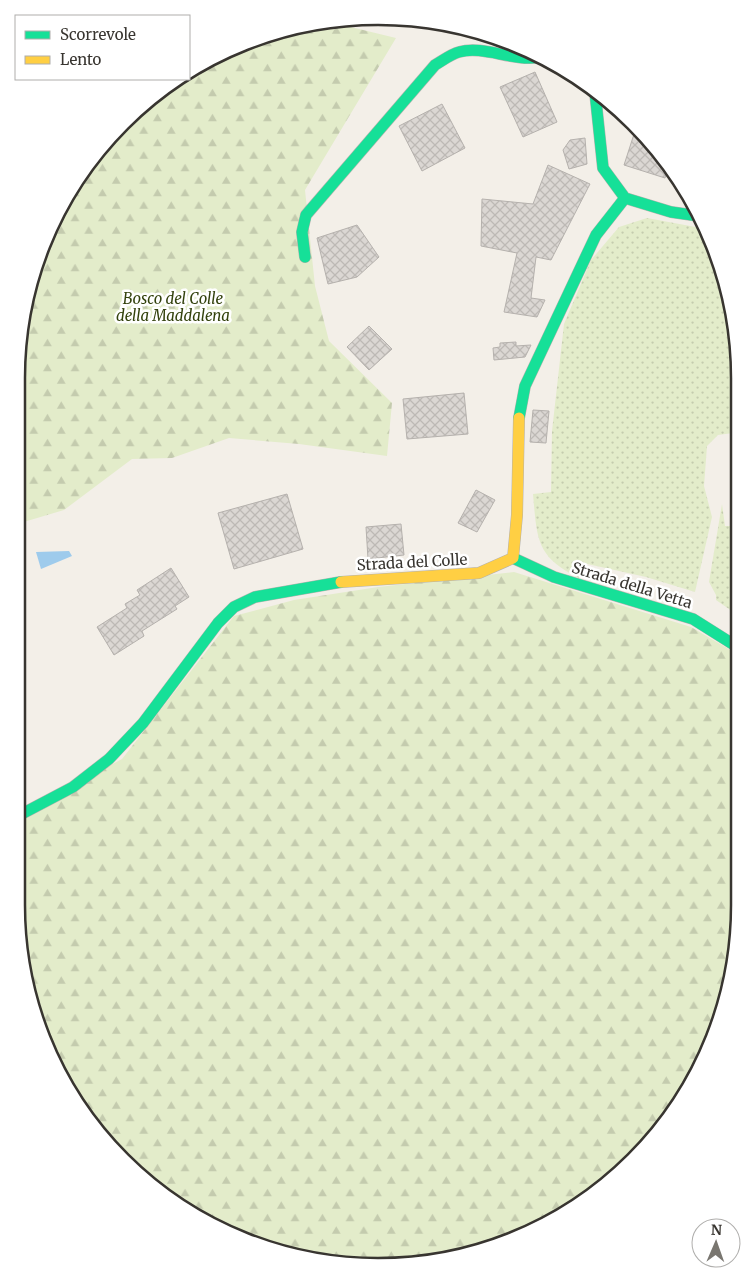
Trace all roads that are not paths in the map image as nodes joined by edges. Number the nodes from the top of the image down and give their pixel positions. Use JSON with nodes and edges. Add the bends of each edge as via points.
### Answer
{"nodes":[{"id":1,"x":526,"y":58,"type":"edge"},
{"id":2,"x":596,"y":100,"type":"edge"},
{"id":3,"x":625,"y":198,"type":"junction"},
{"id":4,"x":691,"y":215,"type":"edge"},
{"id":5,"x":305,"y":257,"type":"dead end"},
{"id":6,"x":513,"y":558,"type":"junction"},
{"id":7,"x":731,"y":643,"type":"edge"},
{"id":8,"x":25,"y":812,"type":"edge"}],
"edges":[{"from":1,"to":5,"type":"street","via":[[460,52],[435,64],[306,215],[302,232]]},
{"from":2,"to":3,"type":"street","via":[[602,168]]},
{"from":3,"to":4,"type":"street"},
{"from":3,"to":6,"type":"street","via":[[596,235],[525,386],[519,410],[518,534]]},
{"from":6,"to":7,"type":"street","name":"Strada della Vetta","via":[[554,577],[693,619]]},
{"from":6,"to":8,"type":"street","name":"Strada del Colle","via":[[492,570],[479,573],[355,580],[240,602],[218,623],[126,742],[88,776]]}]}
